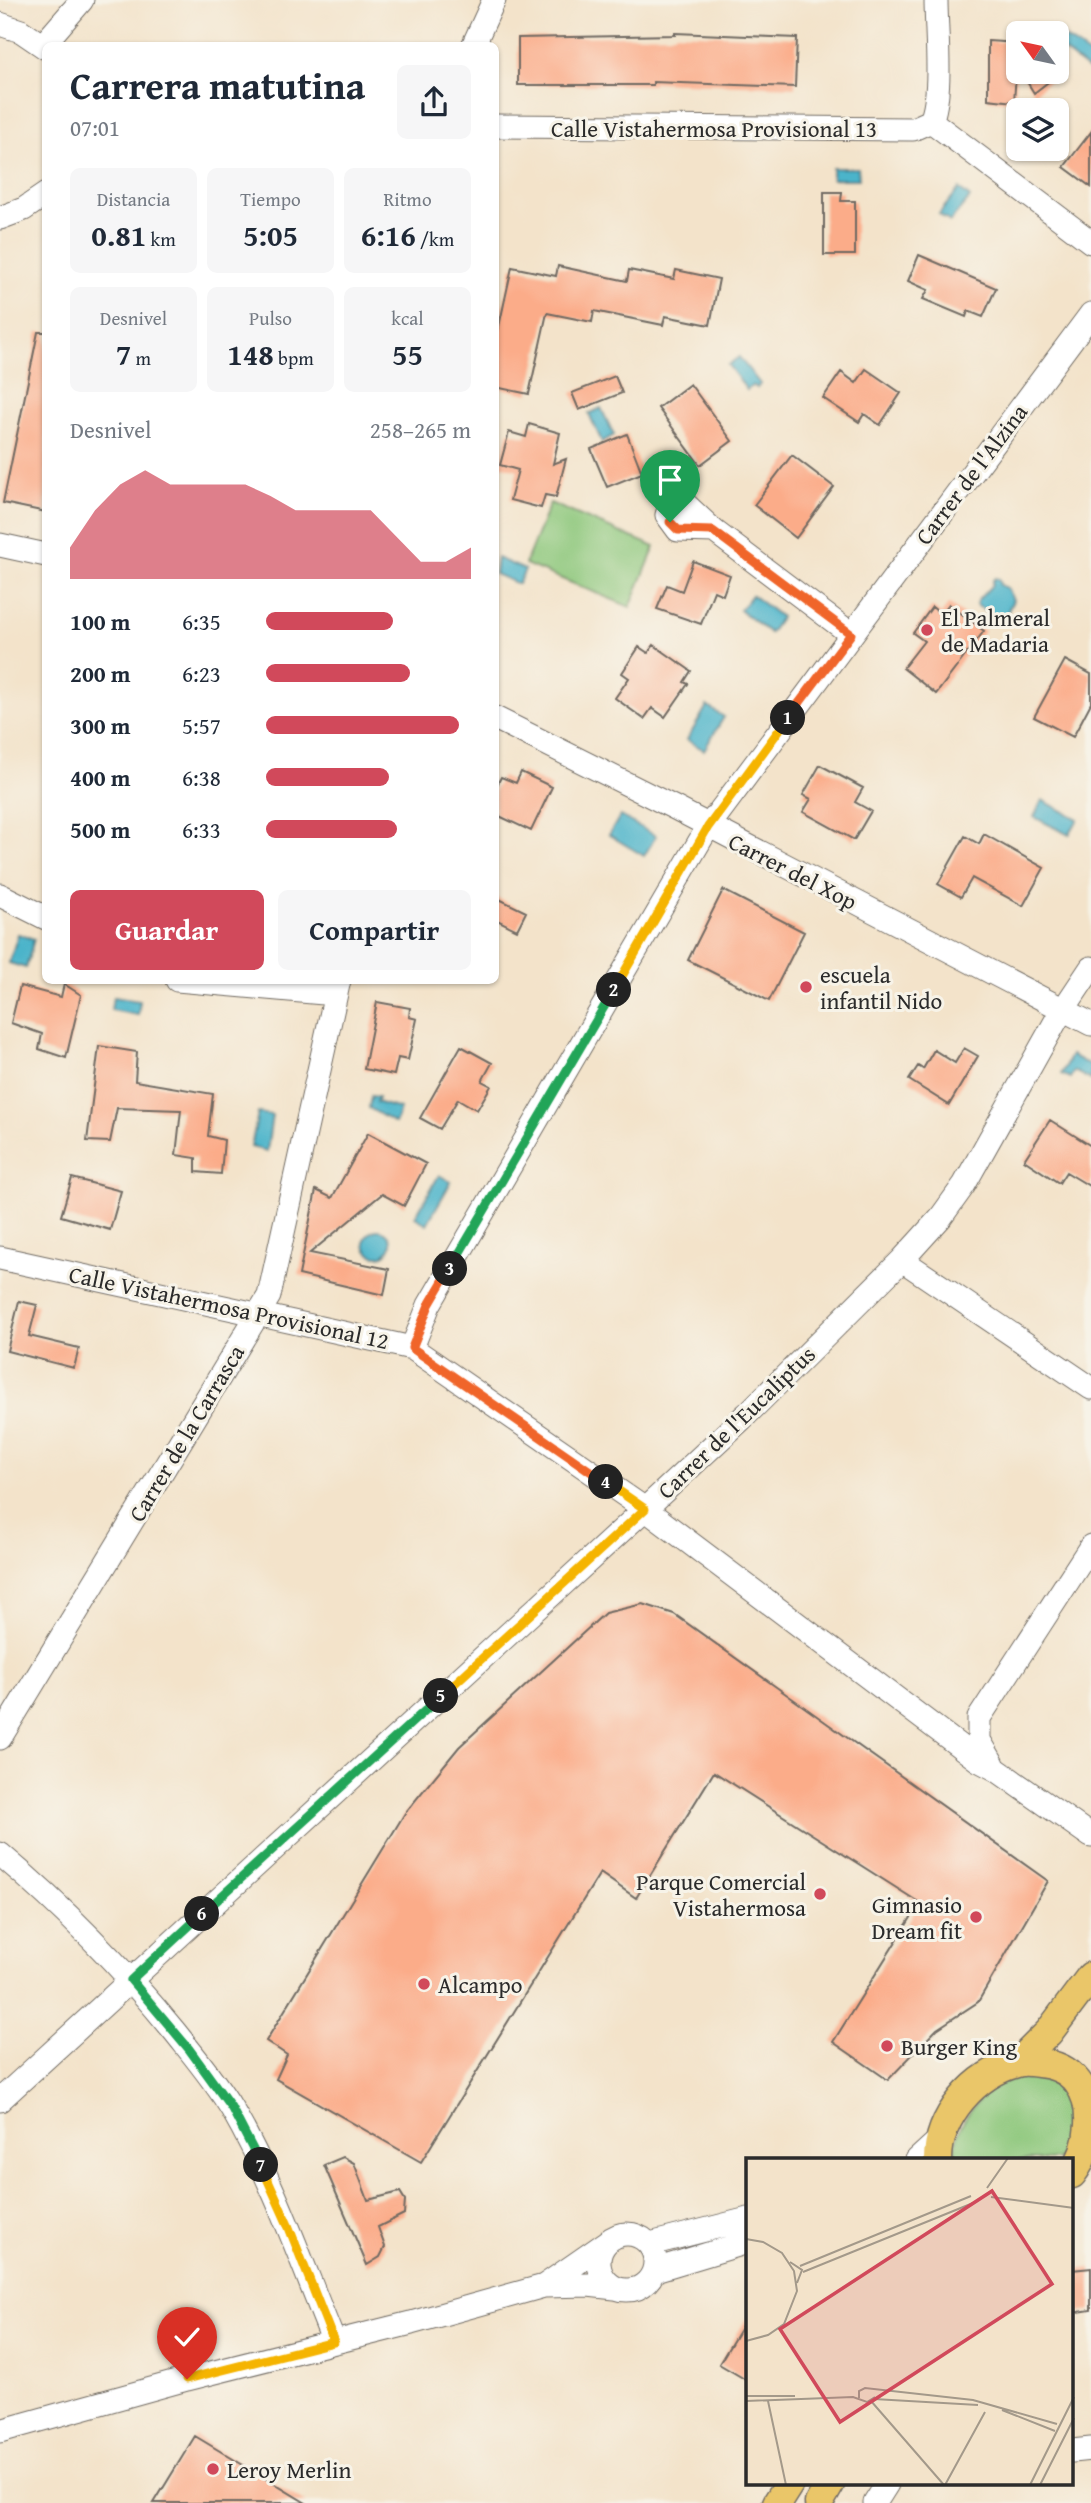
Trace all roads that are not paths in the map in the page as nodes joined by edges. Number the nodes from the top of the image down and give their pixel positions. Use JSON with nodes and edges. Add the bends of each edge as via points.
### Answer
{"nodes":[{"id":1,"x":82,"y":0,"type":"edge"},
{"id":2,"x":494,"y":0,"type":"edge"},
{"id":3,"x":936,"y":0,"type":"edge"},
{"id":4,"x":0,"y":24,"type":"edge"},
{"id":5,"x":47,"y":42,"type":"edge"},
{"id":6,"x":475,"y":42,"type":"edge"},
{"id":7,"x":42,"y":45,"type":"edge"},
{"id":8,"x":931,"y":121,"type":"junction"},
{"id":9,"x":499,"y":126,"type":"edge"},
{"id":10,"x":42,"y":197,"type":"edge"},
{"id":11,"x":0,"y":218,"type":"edge"},
{"id":12,"x":1091,"y":242,"type":"edge"},
{"id":13,"x":1091,"y":314,"type":"edge"},
{"id":14,"x":713,"y":531,"type":"dead end"},
{"id":15,"x":0,"y":545,"type":"edge"},
{"id":16,"x":42,"y":554,"type":"edge"},
{"id":17,"x":851,"y":634,"type":"junction"},
{"id":18,"x":499,"y":720,"type":"edge"},
{"id":19,"x":708,"y":827,"type":"junction"},
{"id":20,"x":0,"y":895,"type":"edge"},
{"id":21,"x":42,"y":916,"type":"edge"},
{"id":22,"x":1091,"y":968,"type":"edge"},
{"id":23,"x":268,"y":984,"type":"edge"},
{"id":24,"x":337,"y":987,"type":"edge"},
{"id":25,"x":1064,"y":1010,"type":"junction"},
{"id":26,"x":1091,"y":1024,"type":"edge"},
{"id":27,"x":0,"y":1258,"type":"edge"},
{"id":28,"x":902,"y":1260,"type":"junction"},
{"id":29,"x":259,"y":1314,"type":"junction"},
{"id":30,"x":412,"y":1348,"type":"junction"},
{"id":31,"x":1091,"y":1388,"type":"edge"},
{"id":32,"x":645,"y":1509,"type":"junction"},
{"id":33,"x":1091,"y":1546,"type":"edge"},
{"id":34,"x":1084,"y":1568,"type":"edge"},
{"id":35,"x":979,"y":1718,"type":"junction"},
{"id":36,"x":926,"y":1719,"type":"junction"},
{"id":37,"x":0,"y":1738,"type":"edge"},
{"id":38,"x":997,"y":1770,"type":"junction"},
{"id":39,"x":1091,"y":1836,"type":"edge"},
{"id":40,"x":0,"y":1854,"type":"edge"},
{"id":41,"x":1091,"y":1976,"type":"edge"},
{"id":42,"x":131,"y":1980,"type":"junction"},
{"id":43,"x":1019,"y":2062,"type":"junction"},
{"id":44,"x":1090,"y":2095,"type":"edge"},
{"id":45,"x":0,"y":2100,"type":"edge"},
{"id":46,"x":1090,"y":2138,"type":"edge"},
{"id":47,"x":940,"y":2149,"type":"edge"},
{"id":48,"x":921,"y":2158,"type":"edge"},
{"id":49,"x":1074,"y":2171,"type":"edge"},
{"id":50,"x":746,"y":2220,"type":"edge"},
{"id":51,"x":606,"y":2243,"type":"junction"},
{"id":52,"x":746,"y":2243,"type":"edge"},
{"id":53,"x":650,"y":2244,"type":"junction"},
{"id":54,"x":655,"y":2270,"type":"junction"},
{"id":55,"x":544,"y":2286,"type":"junction"},
{"id":56,"x":615,"y":2288,"type":"junction"},
{"id":57,"x":334,"y":2342,"type":"junction"},
{"id":58,"x":0,"y":2431,"type":"edge"},
{"id":59,"x":788,"y":2486,"type":"edge"},
{"id":60,"x":829,"y":2486,"type":"edge"},
{"id":61,"x":886,"y":2486,"type":"edge"},
{"id":62,"x":777,"y":2503,"type":"edge"},
{"id":63,"x":819,"y":2503,"type":"edge"},
{"id":64,"x":875,"y":2503,"type":"edge"}],
"edges":[{"from":1,"to":5,"type":"street"},
{"from":2,"to":6,"type":"street"},
{"from":3,"to":8,"type":"street","via":[[937,95]]},
{"from":4,"to":7,"type":"street"},
{"from":8,"to":9,"type":"street","name":"Calle Vistahermosa Provisional 13","via":[[912,129]]},
{"from":8,"to":12,"type":"street"},
{"from":10,"to":11,"type":"street"},
{"from":13,"to":17,"type":"street","name":"Carrer de l'Alzina"},
{"from":14,"to":17,"type":"street"},
{"from":15,"to":16,"type":"street"},
{"from":17,"to":19,"type":"street","name":"Carrer de l'Alzina"},
{"from":18,"to":19,"type":"street","name":"Carrer del Xop"},
{"from":19,"to":25,"type":"street","name":"Carrer del Xop"},
{"from":19,"to":30,"type":"street","name":"Carrer de l'Alzina","via":[[429,1305]]},
{"from":20,"to":21,"type":"street"},
{"from":22,"to":25,"type":"street","name":"Carrer de l'Eucaliptus"},
{"from":23,"to":24,"type":"street"},
{"from":24,"to":29,"type":"street","name":"Carrer de la Carrasca","via":[[270,1296]]},
{"from":25,"to":26,"type":"street","name":"Carrer del Xop"},
{"from":25,"to":28,"type":"street","name":"Carrer de l'Eucaliptus","via":[[964,1185]]},
{"from":27,"to":29,"type":"street","name":"Calle Vistahermosa Provisional 12"},
{"from":28,"to":31,"type":"street"},
{"from":28,"to":32,"type":"street","name":"Carrer de l'Eucaliptus"},
{"from":29,"to":30,"type":"street","name":"Calle Vistahermosa Provisional 12"},
{"from":29,"to":37,"type":"street","name":"Carrer de la Carrasca"},
{"from":30,"to":32,"type":"street","name":"Calle Vistahermosa Provisional 12"},
{"from":32,"to":36,"type":"street","name":"Calle Vistahermosa Provisional 12"},
{"from":32,"to":42,"type":"street","name":"Carrer de l'Eucaliptus"},
{"from":33,"to":34,"type":"street"},
{"from":34,"to":35,"type":"street"},
{"from":35,"to":36,"type":"street","name":"Calle Vistahermosa Provisional 12","via":[[958,1727]]},
{"from":35,"to":38,"type":"street","name":"Calle Vistahermosa Provisional 12","via":[[979,1740]]},
{"from":36,"to":38,"type":"street","name":"Calle Vistahermosa Provisional 12"},
{"from":38,"to":39,"type":"street","name":"Calle Vistahermosa Provisional 12"},
{"from":40,"to":42,"type":"street"},
{"from":41,"to":43,"type":"main road","via":[[1049,2032]]},
{"from":42,"to":45,"type":"street","name":"Carrer de l'Eucaliptus"},
{"from":42,"to":57,"type":"street","via":[[231,2107],[288,2225]]},
{"from":43,"to":44,"type":"main road","via":[[1059,2068]]},
{"from":43,"to":47,"type":"main road","via":[[999,2069],[964,2095],[951,2114]]},
{"from":44,"to":46,"type":"main road"},
{"from":46,"to":49,"type":"main road"},
{"from":47,"to":48,"type":"street"},
{"from":50,"to":53,"type":"street"},
{"from":51,"to":53,"type":"street","via":[[631,2233]]},
{"from":51,"to":55,"type":"street"},
{"from":51,"to":56,"type":"street","via":[[598,2262],[601,2273]]},
{"from":52,"to":54,"type":"street"},
{"from":53,"to":54,"type":"street"},
{"from":54,"to":56,"type":"street","via":[[633,2290]]},
{"from":55,"to":56,"type":"street"},
{"from":55,"to":57,"type":"street"},
{"from":57,"to":58,"type":"street"},
{"from":59,"to":62,"type":"main road"},
{"from":60,"to":63,"type":"main road"},
{"from":61,"to":64,"type":"street"}]}
